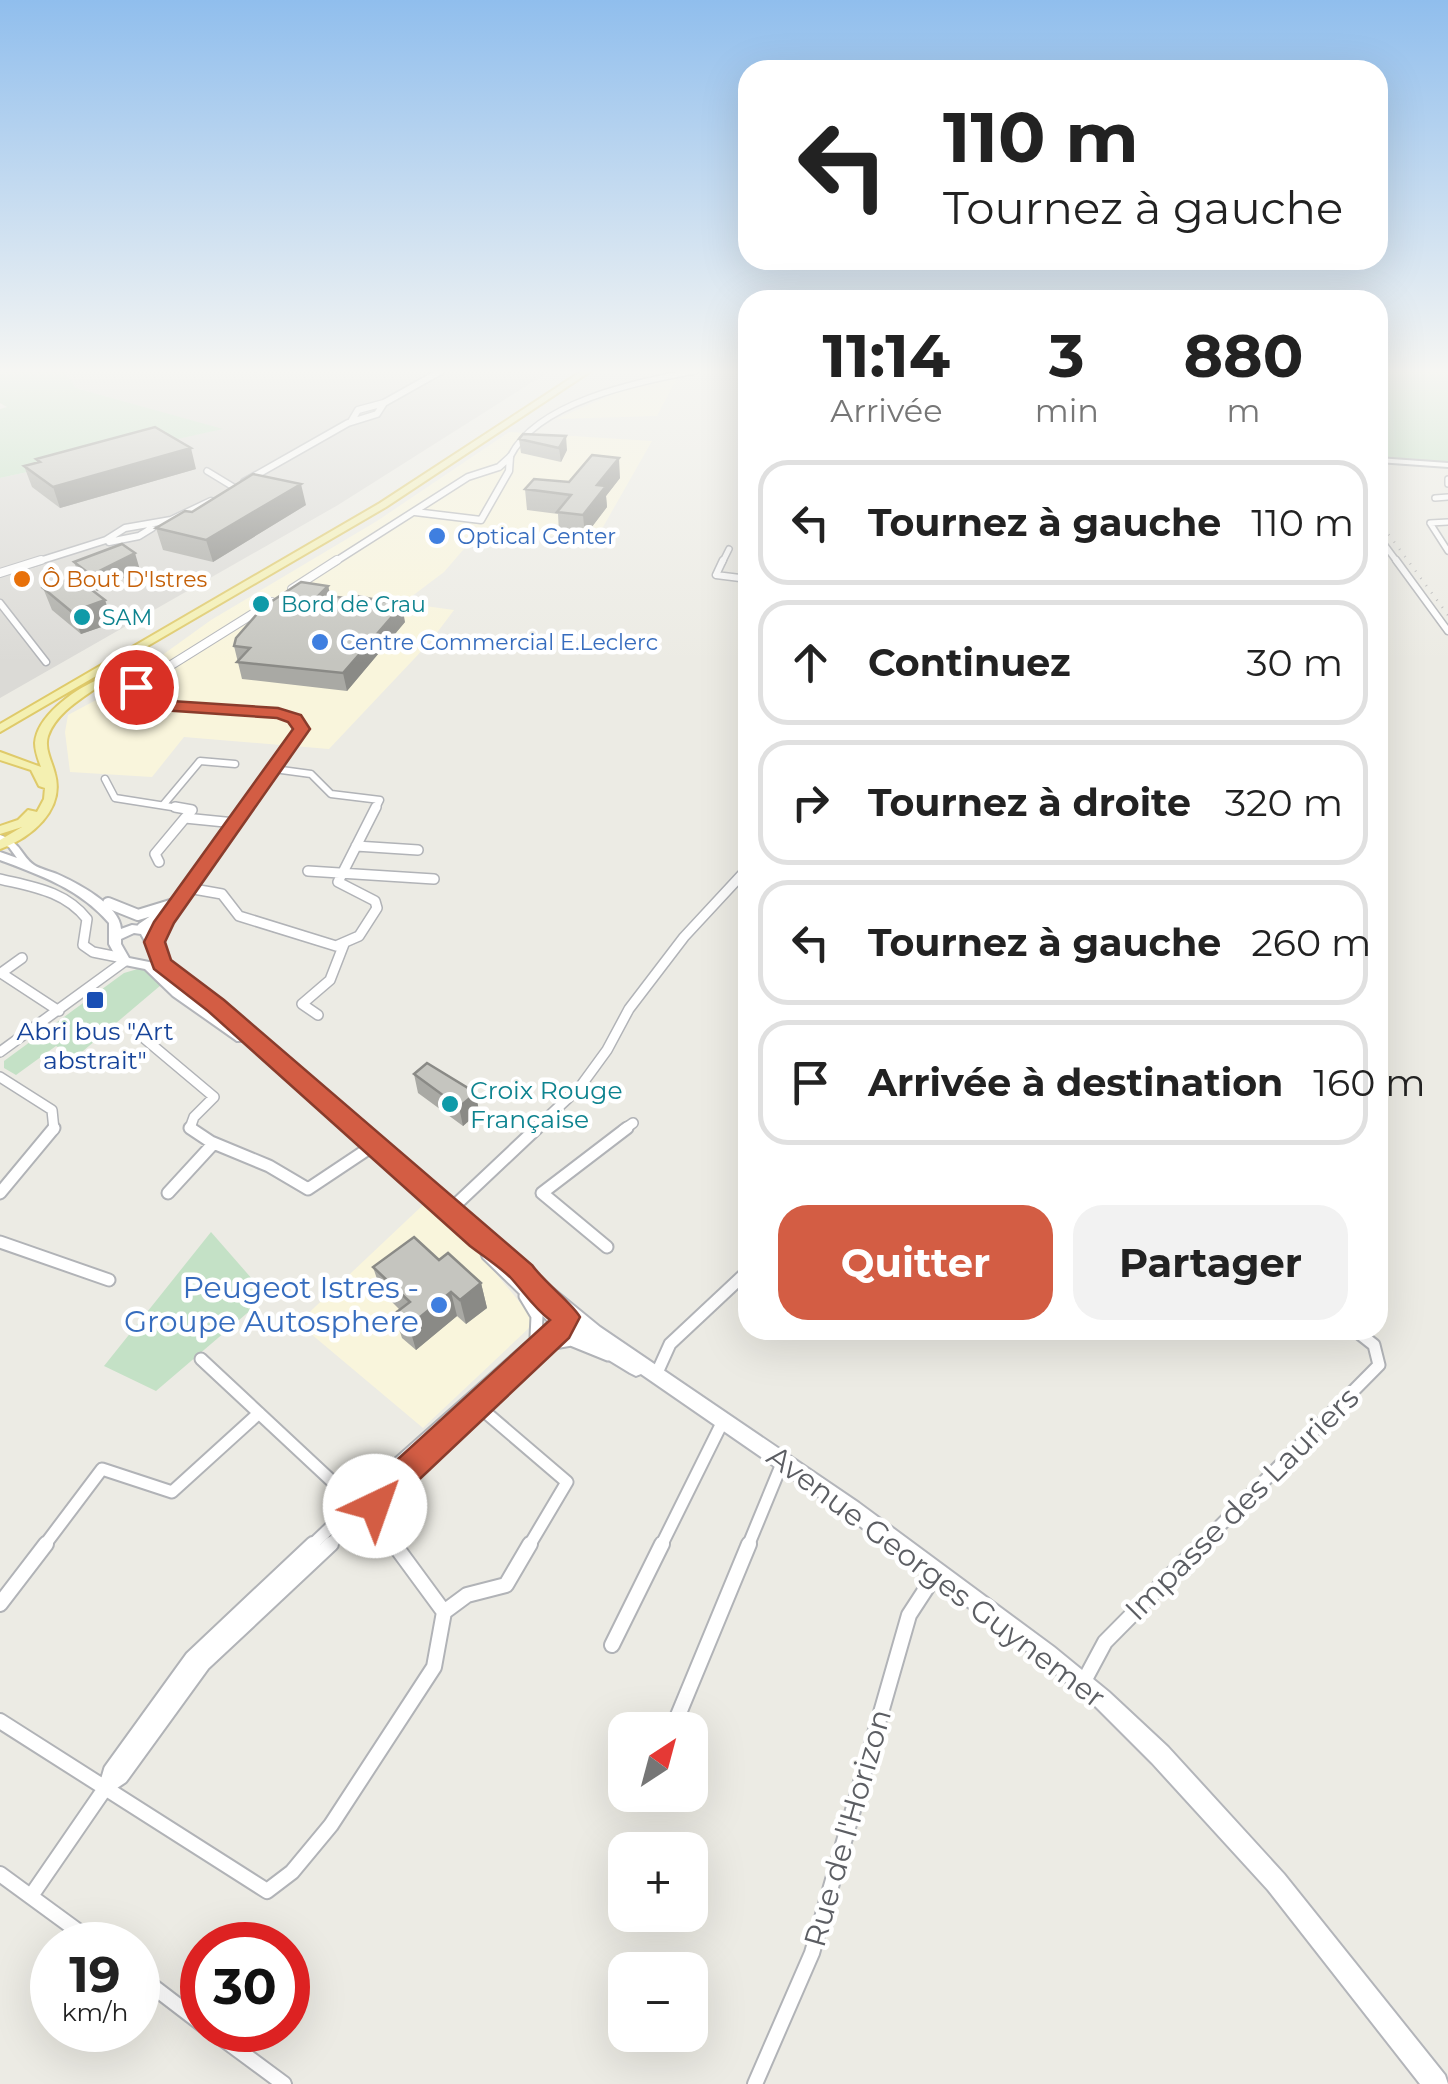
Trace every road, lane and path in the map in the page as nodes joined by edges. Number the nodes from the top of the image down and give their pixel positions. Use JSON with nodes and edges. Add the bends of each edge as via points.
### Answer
{"nodes":[{"id":1,"x":269,"y":468,"type":"edge"},
{"id":2,"x":440,"y":468,"type":"edge"},
{"id":3,"x":493,"y":468,"type":"edge"},
{"id":4,"x":507,"y":468,"type":"edge"},
{"id":5,"x":485,"y":470,"type":"junction"},
{"id":6,"x":207,"y":471,"type":"dead end"},
{"id":7,"x":505,"y":477,"type":"junction"},
{"id":8,"x":235,"y":488,"type":"junction"},
{"id":9,"x":1448,"y":497,"type":"edge"},
{"id":10,"x":1436,"y":498,"type":"dead end"},
{"id":11,"x":416,"y":512,"type":"junction"},
{"id":12,"x":1448,"y":522,"type":"edge"},
{"id":13,"x":729,"y":549,"type":"dead end"},
{"id":14,"x":1388,"y":550,"type":"edge"},
{"id":15,"x":1448,"y":550,"type":"edge"},
{"id":16,"x":1391,"y":554,"type":"joint"},
{"id":17,"x":281,"y":565,"type":"junction"},
{"id":18,"x":0,"y":573,"type":"edge"},
{"id":19,"x":738,"y":577,"type":"edge"},
{"id":20,"x":0,"y":603,"type":"edge"},
{"id":21,"x":1448,"y":631,"type":"edge"},
{"id":22,"x":46,"y":662,"type":"dead end"},
{"id":23,"x":100,"y":671,"type":"junction"},
{"id":24,"x":0,"y":719,"type":"edge"},
{"id":25,"x":0,"y":730,"type":"edge"},
{"id":26,"x":0,"y":756,"type":"edge"},
{"id":27,"x":235,"y":764,"type":"dead end"},
{"id":28,"x":274,"y":770,"type":"junction"},
{"id":29,"x":106,"y":779,"type":"dead end"},
{"id":30,"x":164,"y":804,"type":"junction"},
{"id":31,"x":185,"y":818,"type":"junction"},
{"id":32,"x":235,"y":823,"type":"junction"},
{"id":33,"x":3,"y":837,"type":"edge"},
{"id":34,"x":356,"y":846,"type":"junction"},
{"id":35,"x":418,"y":850,"type":"dead end"},
{"id":36,"x":0,"y":856,"type":"edge"},
{"id":37,"x":159,"y":862,"type":"dead end"},
{"id":38,"x":308,"y":871,"type":"dead end"},
{"id":39,"x":342,"y":873,"type":"junction"},
{"id":40,"x":434,"y":878,"type":"dead end"},
{"id":41,"x":0,"y":879,"type":"edge"},
{"id":42,"x":738,"y":879,"type":"edge"},
{"id":43,"x":188,"y":888,"type":"junction"},
{"id":44,"x":178,"y":902,"type":"junction"},
{"id":45,"x":108,"y":903,"type":"junction"},
{"id":46,"x":139,"y":928,"type":"junction"},
{"id":47,"x":117,"y":938,"type":"junction"},
{"id":48,"x":344,"y":944,"type":"junction"},
{"id":49,"x":156,"y":948,"type":"junction"},
{"id":50,"x":93,"y":952,"type":"junction"},
{"id":51,"x":22,"y":958,"type":"dead end"},
{"id":52,"x":131,"y":962,"type":"junction"},
{"id":53,"x":59,"y":1010,"type":"junction"},
{"id":54,"x":318,"y":1016,"type":"dead end"},
{"id":55,"x":144,"y":1039,"type":"dead end"},
{"id":56,"x":264,"y":1050,"type":"junction"},
{"id":57,"x":0,"y":1052,"type":"edge"},
{"id":58,"x":0,"y":1077,"type":"edge"},
{"id":59,"x":633,"y":1123,"type":"dead end"},
{"id":60,"x":212,"y":1144,"type":"junction"},
{"id":61,"x":374,"y":1145,"type":"junction"},
{"id":62,"x":0,"y":1193,"type":"edge"},
{"id":63,"x":168,"y":1193,"type":"dead end"},
{"id":64,"x":449,"y":1211,"type":"junction"},
{"id":65,"x":0,"y":1242,"type":"edge"},
{"id":66,"x":607,"y":1247,"type":"dead end"},
{"id":67,"x":519,"y":1277,"type":"junction"},
{"id":68,"x":109,"y":1280,"type":"dead end"},
{"id":69,"x":738,"y":1281,"type":"edge"},
{"id":70,"x":562,"y":1320,"type":"junction"},
{"id":71,"x":1368,"y":1340,"type":"edge"},
{"id":72,"x":538,"y":1343,"type":"junction"},
{"id":73,"x":617,"y":1354,"type":"junction"},
{"id":74,"x":201,"y":1359,"type":"dead end"},
{"id":75,"x":651,"y":1374,"type":"junction"},
{"id":76,"x":478,"y":1405,"type":"junction"},
{"id":77,"x":259,"y":1413,"type":"junction"},
{"id":78,"x":723,"y":1420,"type":"junction"},
{"id":79,"x":783,"y":1461,"type":"junction"},
{"id":80,"x":356,"y":1496,"type":"junction"},
{"id":81,"x":374,"y":1502,"type":"junction"},
{"id":82,"x":342,"y":1512,"type":"junction"},
{"id":83,"x":372,"y":1517,"type":"junction"},
{"id":84,"x":352,"y":1525,"type":"junction"},
{"id":85,"x":937,"y":1572,"type":"junction"},
{"id":86,"x":0,"y":1604,"type":"edge"},
{"id":87,"x":444,"y":1612,"type":"junction"},
{"id":88,"x":612,"y":1644,"type":"dead end"},
{"id":89,"x":1083,"y":1684,"type":"junction"},
{"id":90,"x":679,"y":1712,"type":"edge"},
{"id":91,"x":0,"y":1721,"type":"edge"},
{"id":92,"x":106,"y":1787,"type":"junction"},
{"id":93,"x":0,"y":1874,"type":"edge"},
{"id":94,"x":31,"y":1896,"type":"junction"},
{"id":95,"x":66,"y":1922,"type":"edge"},
{"id":96,"x":160,"y":1992,"type":"edge"},
{"id":97,"x":180,"y":2007,"type":"edge"},
{"id":98,"x":241,"y":2052,"type":"edge"},
{"id":99,"x":284,"y":2084,"type":"edge"},
{"id":100,"x":755,"y":2084,"type":"edge"},
{"id":101,"x":1436,"y":2084,"type":"edge"}],
"edges":[{"from":1,"to":8,"type":"street"},
{"from":2,"to":17,"type":"main road"},
{"from":3,"to":5,"type":"street"},
{"from":4,"to":7,"type":"street"},
{"from":5,"to":7,"type":"street"},
{"from":5,"to":11,"type":"street"},
{"from":6,"to":8,"type":"street"},
{"from":7,"to":11,"type":"street","via":[[481,520]]},
{"from":8,"to":18,"type":"street","via":[[142,530]]},
{"from":9,"to":10,"type":"street"},
{"from":11,"to":28,"type":"street","via":[[136,687],[138,697],[152,705],[294,718],[302,729]]},
{"from":12,"to":15,"type":"street","via":[[1430,524]]},
{"from":13,"to":19,"type":"street","via":[[716,575]]},
{"from":14,"to":16,"type":"street"},
{"from":16,"to":21,"type":"street"},
{"from":17,"to":23,"type":"main road"},
{"from":17,"to":33,"type":"main road","via":[[64,706],[43,734],[50,798],[35,824]]},
{"from":20,"to":22,"type":"street"},
{"from":23,"to":24,"type":"main road"},
{"from":23,"to":25,"type":"main road"},
{"from":26,"to":33,"type":"main road","via":[[24,761],[42,777],[41,803]]},
{"from":27,"to":30,"type":"street","via":[[200,762]]},
{"from":28,"to":32,"type":"street"},
{"from":28,"to":34,"type":"street","via":[[311,774],[330,794],[380,800]]},
{"from":29,"to":30,"type":"street","via":[[114,798]]},
{"from":30,"to":31,"type":"street","via":[[192,810]]},
{"from":31,"to":32,"type":"street"},
{"from":31,"to":37,"type":"street","via":[[155,854]]},
{"from":32,"to":43,"type":"street"},
{"from":33,"to":45,"type":"main road","name":"Avenue Georges Guynemer","via":[[26,862],[73,879]]},
{"from":34,"to":35,"type":"street"},
{"from":34,"to":39,"type":"street"},
{"from":36,"to":47,"type":"main road","via":[[89,896],[115,922]]},
{"from":38,"to":39,"type":"street"},
{"from":39,"to":40,"type":"street"},
{"from":39,"to":48,"type":"street","via":[[338,882],[368,895],[377,908],[359,936]]},
{"from":41,"to":50,"type":"street","via":[[74,904],[87,919],[83,945]]},
{"from":42,"to":64,"type":"street","via":[[629,1009],[580,1087]]},
{"from":43,"to":44,"type":"street"},
{"from":43,"to":48,"type":"street","via":[[222,894],[239,916],[284,933]]},
{"from":44,"to":45,"type":"street","via":[[138,914]]},
{"from":44,"to":46,"type":"street"},
{"from":44,"to":49,"type":"street"},
{"from":45,"to":46,"type":"main road","name":"Avenue Georges Guynemer"},
{"from":46,"to":47,"type":"main road"},
{"from":46,"to":49,"type":"main road","name":"Avenue Georges Guynemer"},
{"from":47,"to":50,"type":"street"},
{"from":47,"to":52,"type":"main road"},
{"from":48,"to":54,"type":"street","via":[[330,980],[302,1004]]},
{"from":49,"to":52,"type":"main road"},
{"from":49,"to":56,"type":"main road","name":"Avenue Georges Guynemer","via":[[167,969]]},
{"from":50,"to":52,"type":"street"},
{"from":51,"to":53,"type":"street","via":[[0,973]]},
{"from":52,"to":53,"type":"street"},
{"from":52,"to":56,"type":"main road","name":"Avenue Georges Guynemer"},
{"from":53,"to":57,"type":"street"},
{"from":55,"to":60,"type":"street","via":[[214,1097],[190,1128]]},
{"from":56,"to":61,"type":"main road","name":"Avenue Georges Guynemer"},
{"from":58,"to":62,"type":"street","via":[[52,1110],[54,1132]]},
{"from":59,"to":66,"type":"street","via":[[542,1193]]},
{"from":60,"to":61,"type":"street","via":[[308,1189]]},
{"from":60,"to":63,"type":"street"},
{"from":61,"to":64,"type":"main road","name":"Avenue Georges Guynemer"},
{"from":64,"to":67,"type":"main road","name":"Avenue Georges Guynemer"},
{"from":65,"to":68,"type":"street"},
{"from":67,"to":70,"type":"main road","name":"Avenue Georges Guynemer"},
{"from":67,"to":72,"type":"street","via":[[537,1316]]},
{"from":67,"to":73,"type":"main road","name":"Avenue Georges Guynemer"},
{"from":69,"to":75,"type":"street","via":[[670,1344]]},
{"from":70,"to":72,"type":"street"},
{"from":70,"to":73,"type":"main road","name":"Avenue Georges Guynemer"},
{"from":71,"to":89,"type":"street","name":"Impasse des Lauriers","via":[[1379,1366],[1105,1642]]},
{"from":72,"to":73,"type":"street","via":[[571,1340]]},
{"from":72,"to":76,"type":"street"},
{"from":72,"to":80,"type":"street"},
{"from":73,"to":75,"type":"main road","name":"Avenue Georges Guynemer"},
{"from":74,"to":77,"type":"street"},
{"from":75,"to":78,"type":"main road","name":"Avenue Georges Guynemer"},
{"from":76,"to":81,"type":"street"},
{"from":76,"to":87,"type":"street","via":[[567,1482],[506,1585],[467,1595]]},
{"from":77,"to":80,"type":"street"},
{"from":77,"to":86,"type":"street","via":[[172,1492],[102,1470]]},
{"from":78,"to":79,"type":"main road","name":"Avenue Georges Guynemer"},
{"from":78,"to":88,"type":"street"},
{"from":79,"to":85,"type":"main road","name":"Avenue Georges Guynemer"},
{"from":79,"to":90,"type":"street"},
{"from":80,"to":81,"type":"street"},
{"from":80,"to":82,"type":"street"},
{"from":81,"to":83,"type":"street"},
{"from":82,"to":84,"type":"street"},
{"from":82,"to":92,"type":"street","via":[[192,1658]]},
{"from":83,"to":84,"type":"street"},
{"from":83,"to":87,"type":"street"},
{"from":84,"to":92,"type":"street","via":[[212,1654],[121,1777]]},
{"from":85,"to":89,"type":"main road","name":"Avenue Georges Guynemer"},
{"from":85,"to":100,"type":"street","name":"Rue de l'Horizon","via":[[910,1615],[812,1953]]},
{"from":87,"to":92,"type":"street","via":[[434,1667],[331,1825],[267,1891]]},
{"from":89,"to":101,"type":"main road","name":"Avenue Georges Guynemer","via":[[1160,1755],[1276,1882]]},
{"from":91,"to":92,"type":"street"},
{"from":92,"to":94,"type":"street"},
{"from":93,"to":94,"type":"street"},
{"from":94,"to":95,"type":"street"},
{"from":96,"to":97,"type":"street"},
{"from":98,"to":99,"type":"street"}]}
